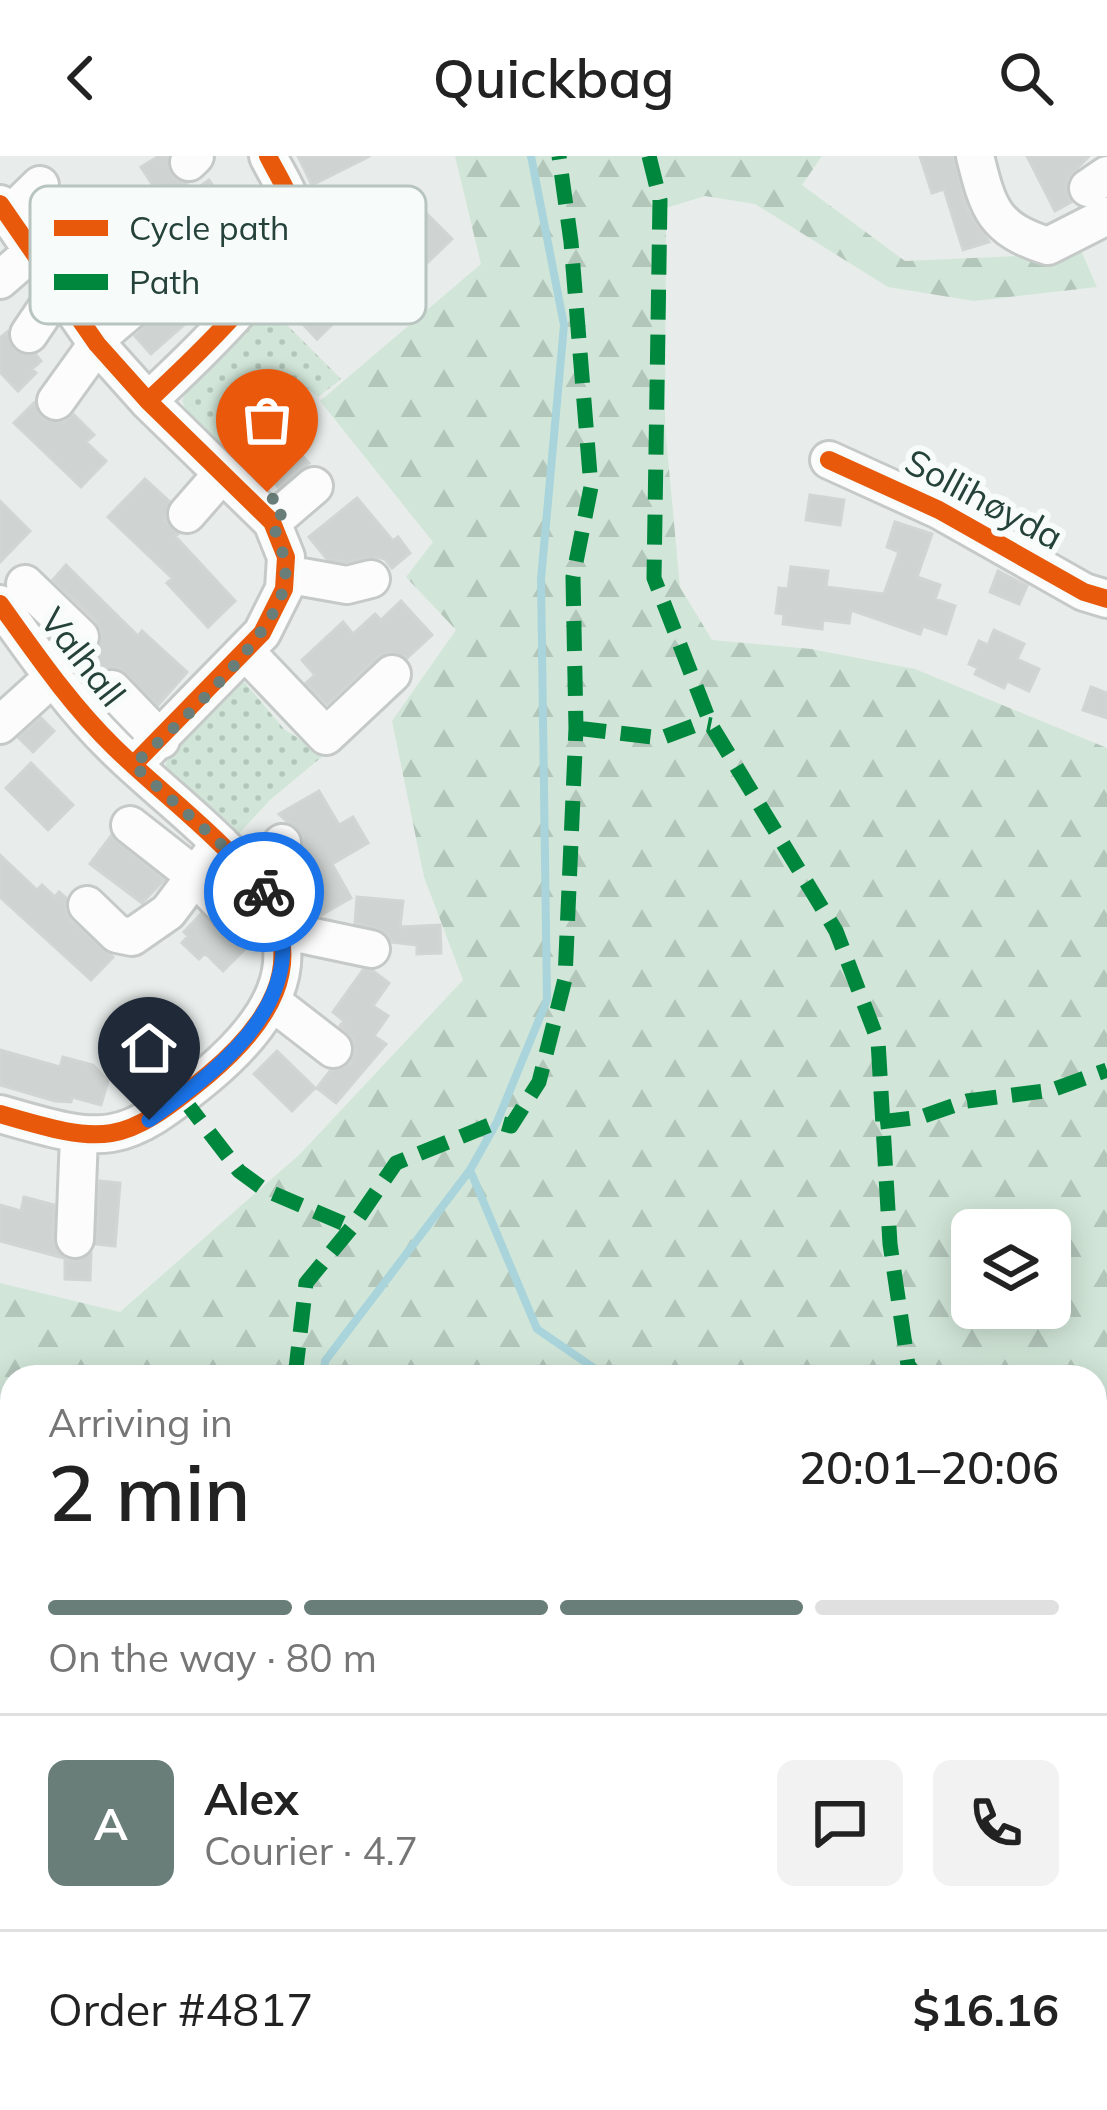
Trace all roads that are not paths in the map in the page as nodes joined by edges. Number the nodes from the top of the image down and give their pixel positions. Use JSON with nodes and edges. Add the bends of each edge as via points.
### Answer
{"nodes":[{"id":1,"x":268,"y":156,"type":"edge"},
{"id":2,"x":975,"y":156,"type":"edge"},
{"id":3,"x":274,"y":186,"type":"edge"},
{"id":4,"x":30,"y":192,"type":"edge"},
{"id":5,"x":1100,"y":193,"type":"edge"},
{"id":6,"x":4,"y":210,"type":"edge"},
{"id":7,"x":30,"y":249,"type":"edge"},
{"id":8,"x":30,"y":254,"type":"edge"},
{"id":9,"x":0,"y":280,"type":"edge"},
{"id":10,"x":36,"y":324,"type":"edge"},
{"id":11,"x":83,"y":324,"type":"edge"},
{"id":12,"x":116,"y":324,"type":"edge"},
{"id":13,"x":222,"y":324,"type":"edge"},
{"id":14,"x":29,"y":334,"type":"dead end"},
{"id":15,"x":96,"y":342,"type":"junction"},
{"id":16,"x":56,"y":400,"type":"dead end"},
{"id":17,"x":148,"y":401,"type":"junction"},
{"id":18,"x":829,"y":460,"type":"dead end"},
{"id":19,"x":236,"y":473,"type":"junction"},
{"id":20,"x":314,"y":486,"type":"dead end"},
{"id":21,"x":187,"y":514,"type":"dead end"},
{"id":22,"x":278,"y":517,"type":"junction"},
{"id":23,"x":371,"y":579,"type":"dead end"},
{"id":24,"x":285,"y":582,"type":"junction"},
{"id":25,"x":13,"y":594,"type":"edge"},
{"id":26,"x":1107,"y":599,"type":"edge"},
{"id":27,"x":242,"y":637,"type":"junction"},
{"id":28,"x":392,"y":674,"type":"dead end"},
{"id":29,"x":112,"y":689,"type":"dead end"},
{"id":30,"x":54,"y":690,"type":"junction"},
{"id":31,"x":0,"y":725,"type":"edge"},
{"id":32,"x":161,"y":740,"type":"junction"},
{"id":33,"x":133,"y":765,"type":"junction"},
{"id":34,"x":130,"y":825,"type":"dead end"},
{"id":35,"x":220,"y":843,"type":"junction"},
{"id":36,"x":282,"y":843,"type":"dead end"},
{"id":37,"x":195,"y":876,"type":"junction"},
{"id":38,"x":253,"y":878,"type":"junction"},
{"id":39,"x":87,"y":905,"type":"dead end"},
{"id":40,"x":235,"y":919,"type":"dead end"},
{"id":41,"x":281,"y":931,"type":"junction"},
{"id":42,"x":371,"y":949,"type":"dead end"},
{"id":43,"x":275,"y":990,"type":"junction"},
{"id":44,"x":333,"y":1034,"type":"dead end"},
{"id":45,"x":7,"y":1117,"type":"edge"},
{"id":46,"x":77,"y":1122,"type":"junction"},
{"id":47,"x":75,"y":1240,"type":"dead end"}],
"edges":[{"from":1,"to":3,"type":"street"},
{"from":2,"to":5,"type":"street","via":[[971,204],[1048,246]]},
{"from":4,"to":6,"type":"street"},
{"from":6,"to":7,"type":"street"},
{"from":8,"to":9,"type":"street"},
{"from":10,"to":14,"type":"street"},
{"from":11,"to":15,"type":"street"},
{"from":12,"to":15,"type":"street"},
{"from":13,"to":17,"type":"street"},
{"from":15,"to":16,"type":"street"},
{"from":15,"to":17,"type":"street"},
{"from":17,"to":19,"type":"street"},
{"from":18,"to":26,"type":"street","name":"Sollihøyda"},
{"from":19,"to":21,"type":"street"},
{"from":19,"to":22,"type":"street"},
{"from":20,"to":22,"type":"street"},
{"from":22,"to":24,"type":"street"},
{"from":23,"to":24,"type":"street"},
{"from":24,"to":27,"type":"street","via":[[262,633]]},
{"from":25,"to":30,"type":"street","name":"Valhall"},
{"from":27,"to":28,"type":"street","via":[[326,736]]},
{"from":27,"to":32,"type":"street"},
{"from":29,"to":32,"type":"street"},
{"from":30,"to":31,"type":"street"},
{"from":30,"to":33,"type":"street","name":"Valhall"},
{"from":32,"to":33,"type":"street"},
{"from":33,"to":35,"type":"street","name":"Valhall"},
{"from":34,"to":37,"type":"street"},
{"from":35,"to":37,"type":"street"},
{"from":35,"to":38,"type":"street","name":"Valhall"},
{"from":36,"to":38,"type":"street"},
{"from":37,"to":39,"type":"street","via":[[168,912],[132,937],[117,934]]},
{"from":37,"to":40,"type":"street"},
{"from":38,"to":41,"type":"street","name":"Valhall"},
{"from":41,"to":42,"type":"street"},
{"from":41,"to":43,"type":"street"},
{"from":43,"to":44,"type":"street"},
{"from":43,"to":46,"type":"street","via":[[222,1063],[149,1120],[113,1135]]},
{"from":45,"to":46,"type":"street"},
{"from":46,"to":47,"type":"street"}]}
